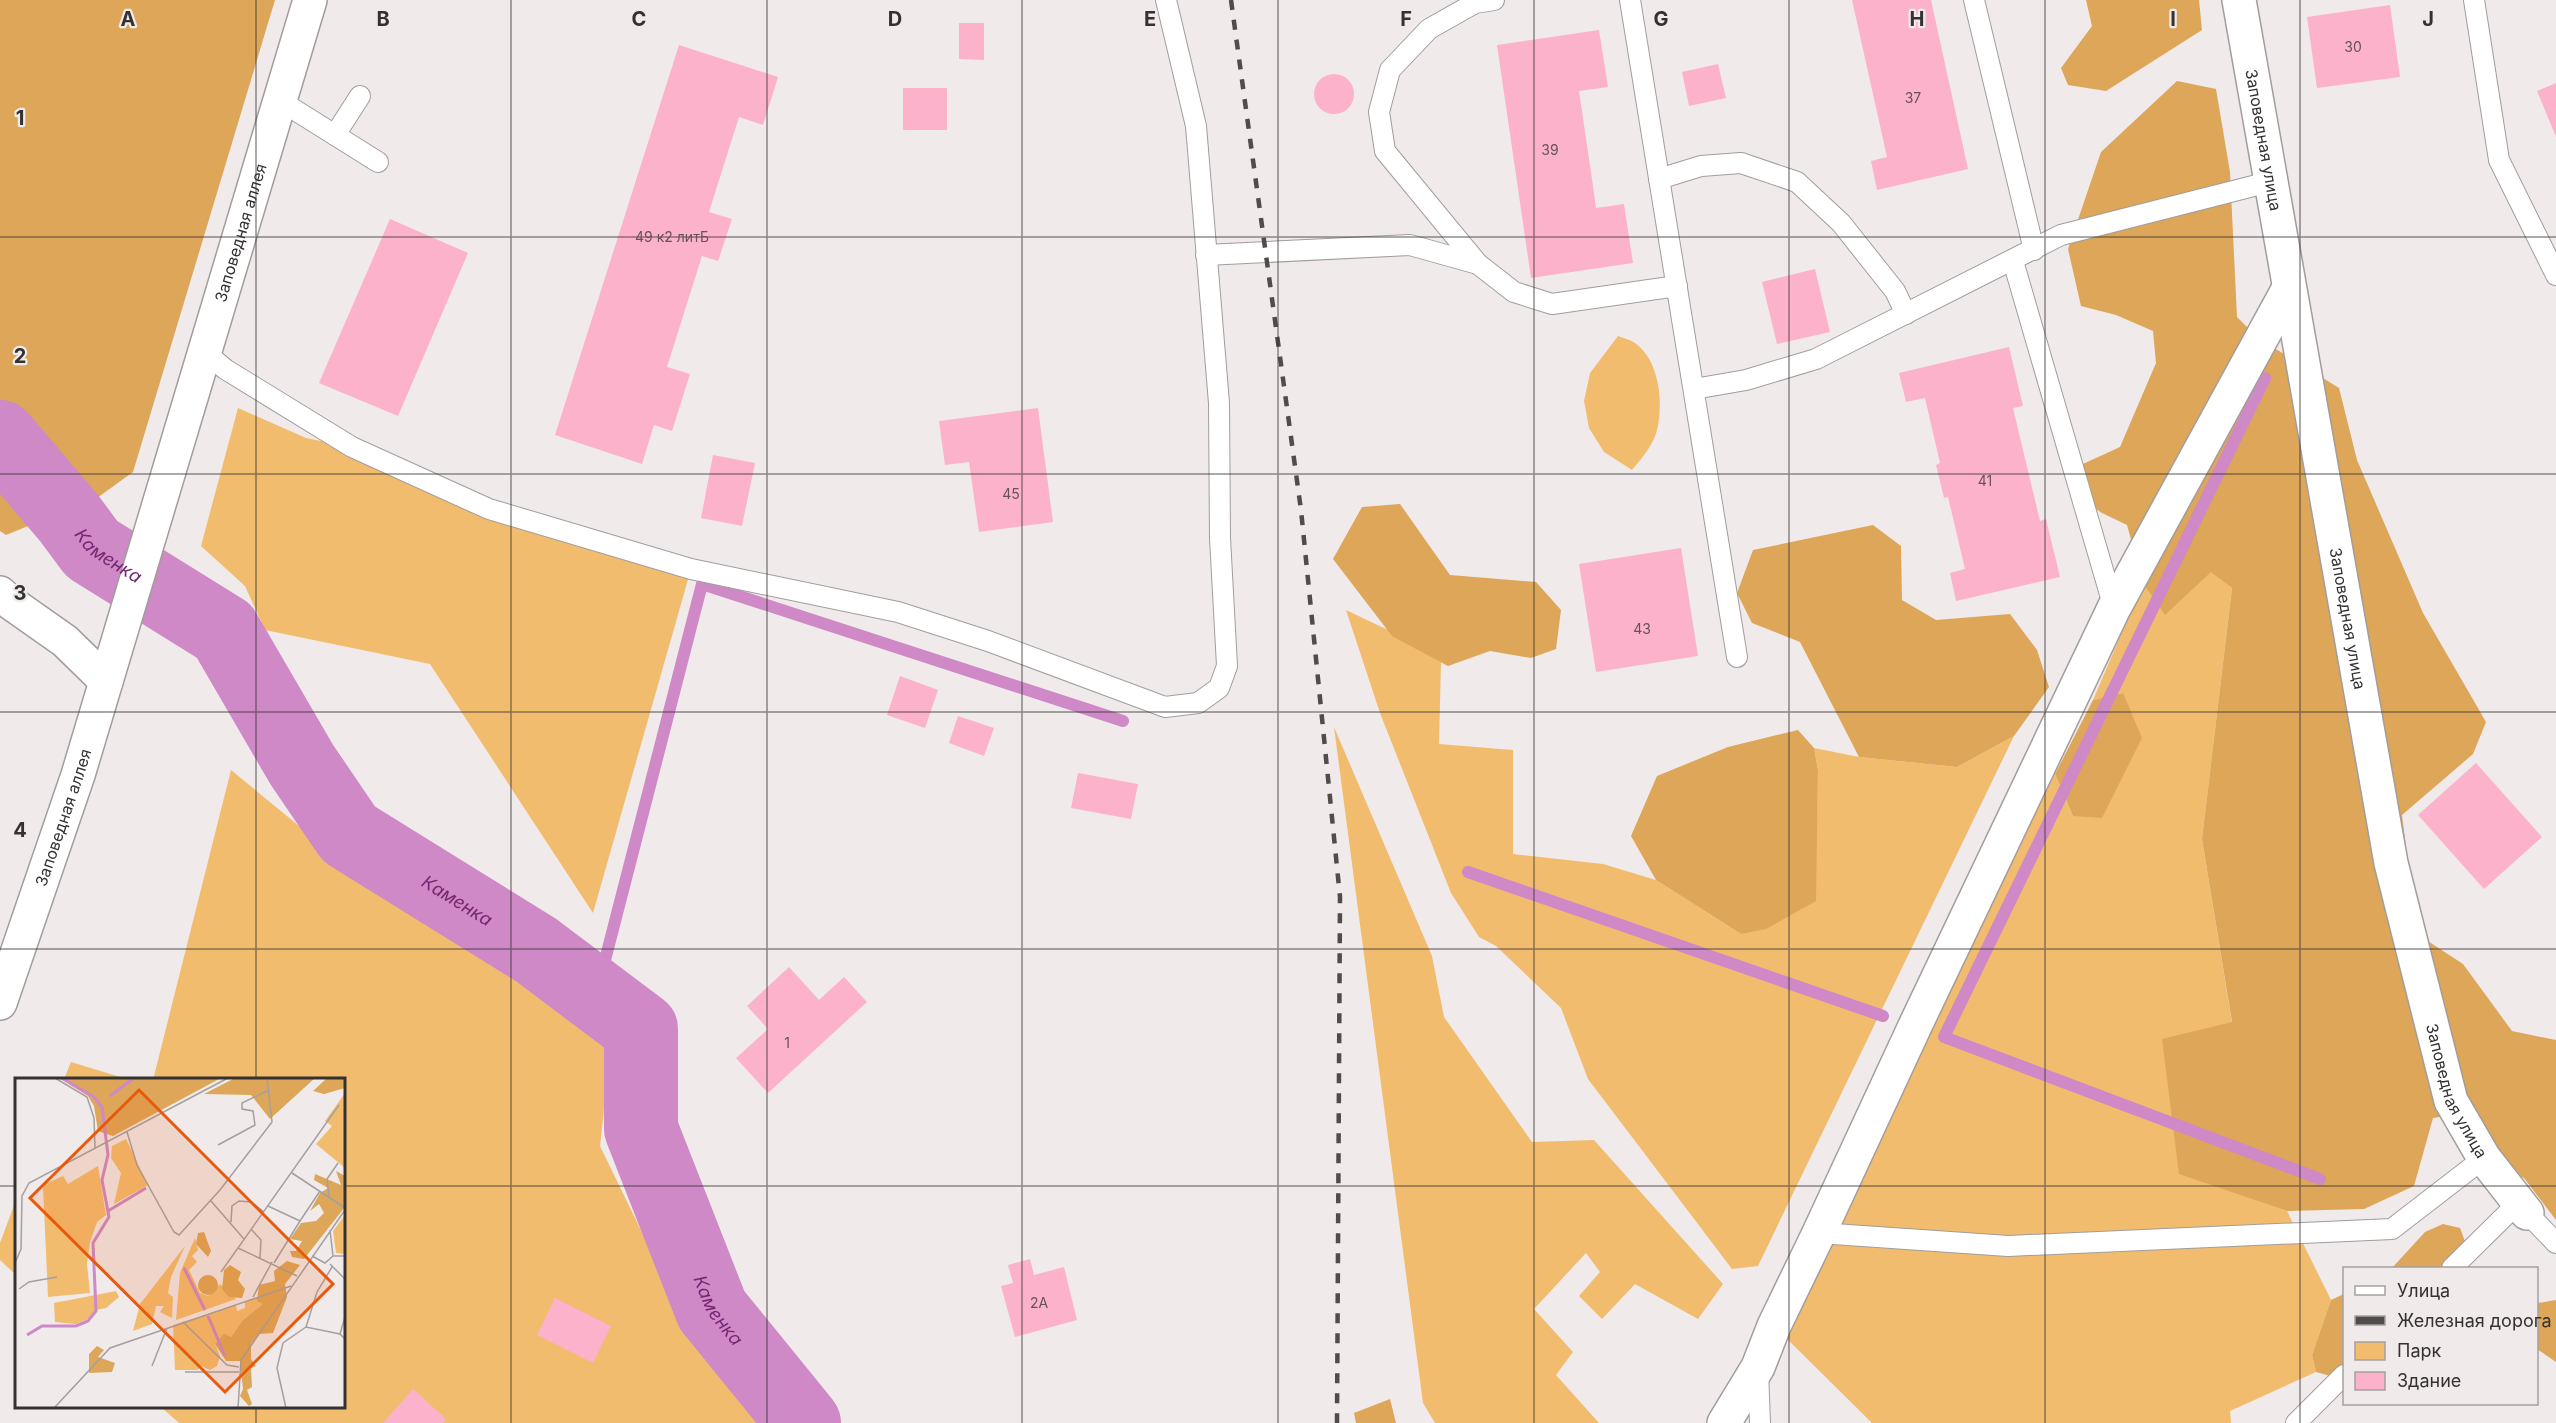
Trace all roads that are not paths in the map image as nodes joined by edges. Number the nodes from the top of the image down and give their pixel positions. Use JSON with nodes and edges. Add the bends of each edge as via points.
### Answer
{"nodes":[{"id":1,"x":310,"y":0,"type":"edge"},
{"id":2,"x":1166,"y":0,"type":"edge"},
{"id":3,"x":1494,"y":0,"type":"edge"},
{"id":4,"x":1630,"y":0,"type":"edge"},
{"id":5,"x":1974,"y":0,"type":"edge"},
{"id":6,"x":2239,"y":0,"type":"edge"},
{"id":7,"x":2474,"y":0,"type":"edge"},
{"id":8,"x":360,"y":96,"type":"dead end"},
{"id":9,"x":279,"y":100,"type":"junction"},
{"id":10,"x":335,"y":135,"type":"junction"},
{"id":11,"x":378,"y":162,"type":"dead end"},
{"id":12,"x":1659,"y":179,"type":"junction"},
{"id":13,"x":2270,"y":182,"type":"junction"},
{"id":14,"x":2034,"y":250,"type":"junction"},
{"id":15,"x":1206,"y":255,"type":"junction"},
{"id":16,"x":2013,"y":261,"type":"junction"},
{"id":17,"x":1478,"y":264,"type":"junction"},
{"id":18,"x":2556,"y":275,"type":"edge"},
{"id":19,"x":1677,"y":286,"type":"junction"},
{"id":20,"x":2289,"y":288,"type":"junction"},
{"id":21,"x":1906,"y":314,"type":"junction"},
{"id":22,"x":205,"y":352,"type":"junction"},
{"id":23,"x":1694,"y":389,"type":"junction"},
{"id":24,"x":0,"y":592,"type":"edge"},
{"id":25,"x":2114,"y":608,"type":"junction"},
{"id":26,"x":1737,"y":657,"type":"dead end"},
{"id":27,"x":106,"y":681,"type":"junction"},
{"id":28,"x":0,"y":1003,"type":"edge"},
{"id":29,"x":2484,"y":1158,"type":"junction"},
{"id":30,"x":2523,"y":1208,"type":"junction"},
{"id":31,"x":1819,"y":1233,"type":"junction"},
{"id":32,"x":2556,"y":1243,"type":"edge"},
{"id":33,"x":2454,"y":1267,"type":"edge"},
{"id":34,"x":1758,"y":1367,"type":"junction"},
{"id":35,"x":2343,"y":1376,"type":"edge"},
{"id":36,"x":1724,"y":1423,"type":"edge"},
{"id":37,"x":1760,"y":1423,"type":"edge"},
{"id":38,"x":2296,"y":1423,"type":"edge"}],
"edges":[{"from":1,"to":9,"type":"street","name":"Заповедная аллея"},
{"from":2,"to":15,"type":"lane","via":[[1196,126]]},
{"from":3,"to":17,"type":"lane","via":[[1475,3],[1429,29],[1390,70],[1379,112],[1385,151]]},
{"from":4,"to":12,"type":"lane"},
{"from":5,"to":14,"type":"lane"},
{"from":6,"to":13,"type":"street","name":"Заповедная улица"},
{"from":7,"to":18,"type":"lane","via":[[2499,160]]},
{"from":8,"to":10,"type":"lane"},
{"from":9,"to":10,"type":"lane"},
{"from":9,"to":22,"type":"street","name":"Заповедная аллея"},
{"from":10,"to":11,"type":"lane"},
{"from":12,"to":19,"type":"lane"},
{"from":12,"to":21,"type":"lane","via":[[1701,166],[1741,163],[1797,182],[1841,223],[1895,291]]},
{"from":13,"to":14,"type":"lane","via":[[2061,235]]},
{"from":13,"to":20,"type":"street","name":"Заповедная улица"},
{"from":14,"to":16,"type":"lane"},
{"from":15,"to":17,"type":"lane","via":[[1410,245]]},
{"from":15,"to":22,"type":"lane","via":[[1219,403],[1220,538],[1227,666],[1219,688],[1198,703],[1166,707],[897,612],[691,569],[489,508],[352,447],[225,369]]},
{"from":16,"to":21,"type":"lane"},
{"from":16,"to":25,"type":"lane"},
{"from":17,"to":19,"type":"lane","via":[[1514,292],[1552,304]]},
{"from":19,"to":23,"type":"lane"},
{"from":20,"to":25,"type":"street"},
{"from":20,"to":29,"type":"street","name":"Заповедная улица","via":[[2391,863],[2451,1101]]},
{"from":21,"to":23,"type":"lane","via":[[1816,359],[1746,380]]},
{"from":22,"to":27,"type":"street","name":"Заповедная аллея"},
{"from":23,"to":26,"type":"lane"},
{"from":24,"to":27,"type":"street","via":[[64,641]]},
{"from":25,"to":31,"type":"street"},
{"from":27,"to":28,"type":"street","name":"Заповедная аллея"},
{"from":29,"to":30,"type":"street","name":"Заповедная улица"},
{"from":29,"to":31,"type":"lane","via":[[2392,1229],[2008,1246]]},
{"from":30,"to":32,"type":"lane"},
{"from":30,"to":33,"type":"lane"},
{"from":31,"to":34,"type":"street"},
{"from":34,"to":36,"type":"street"},
{"from":34,"to":37,"type":"lane"},
{"from":35,"to":38,"type":"lane"}]}
